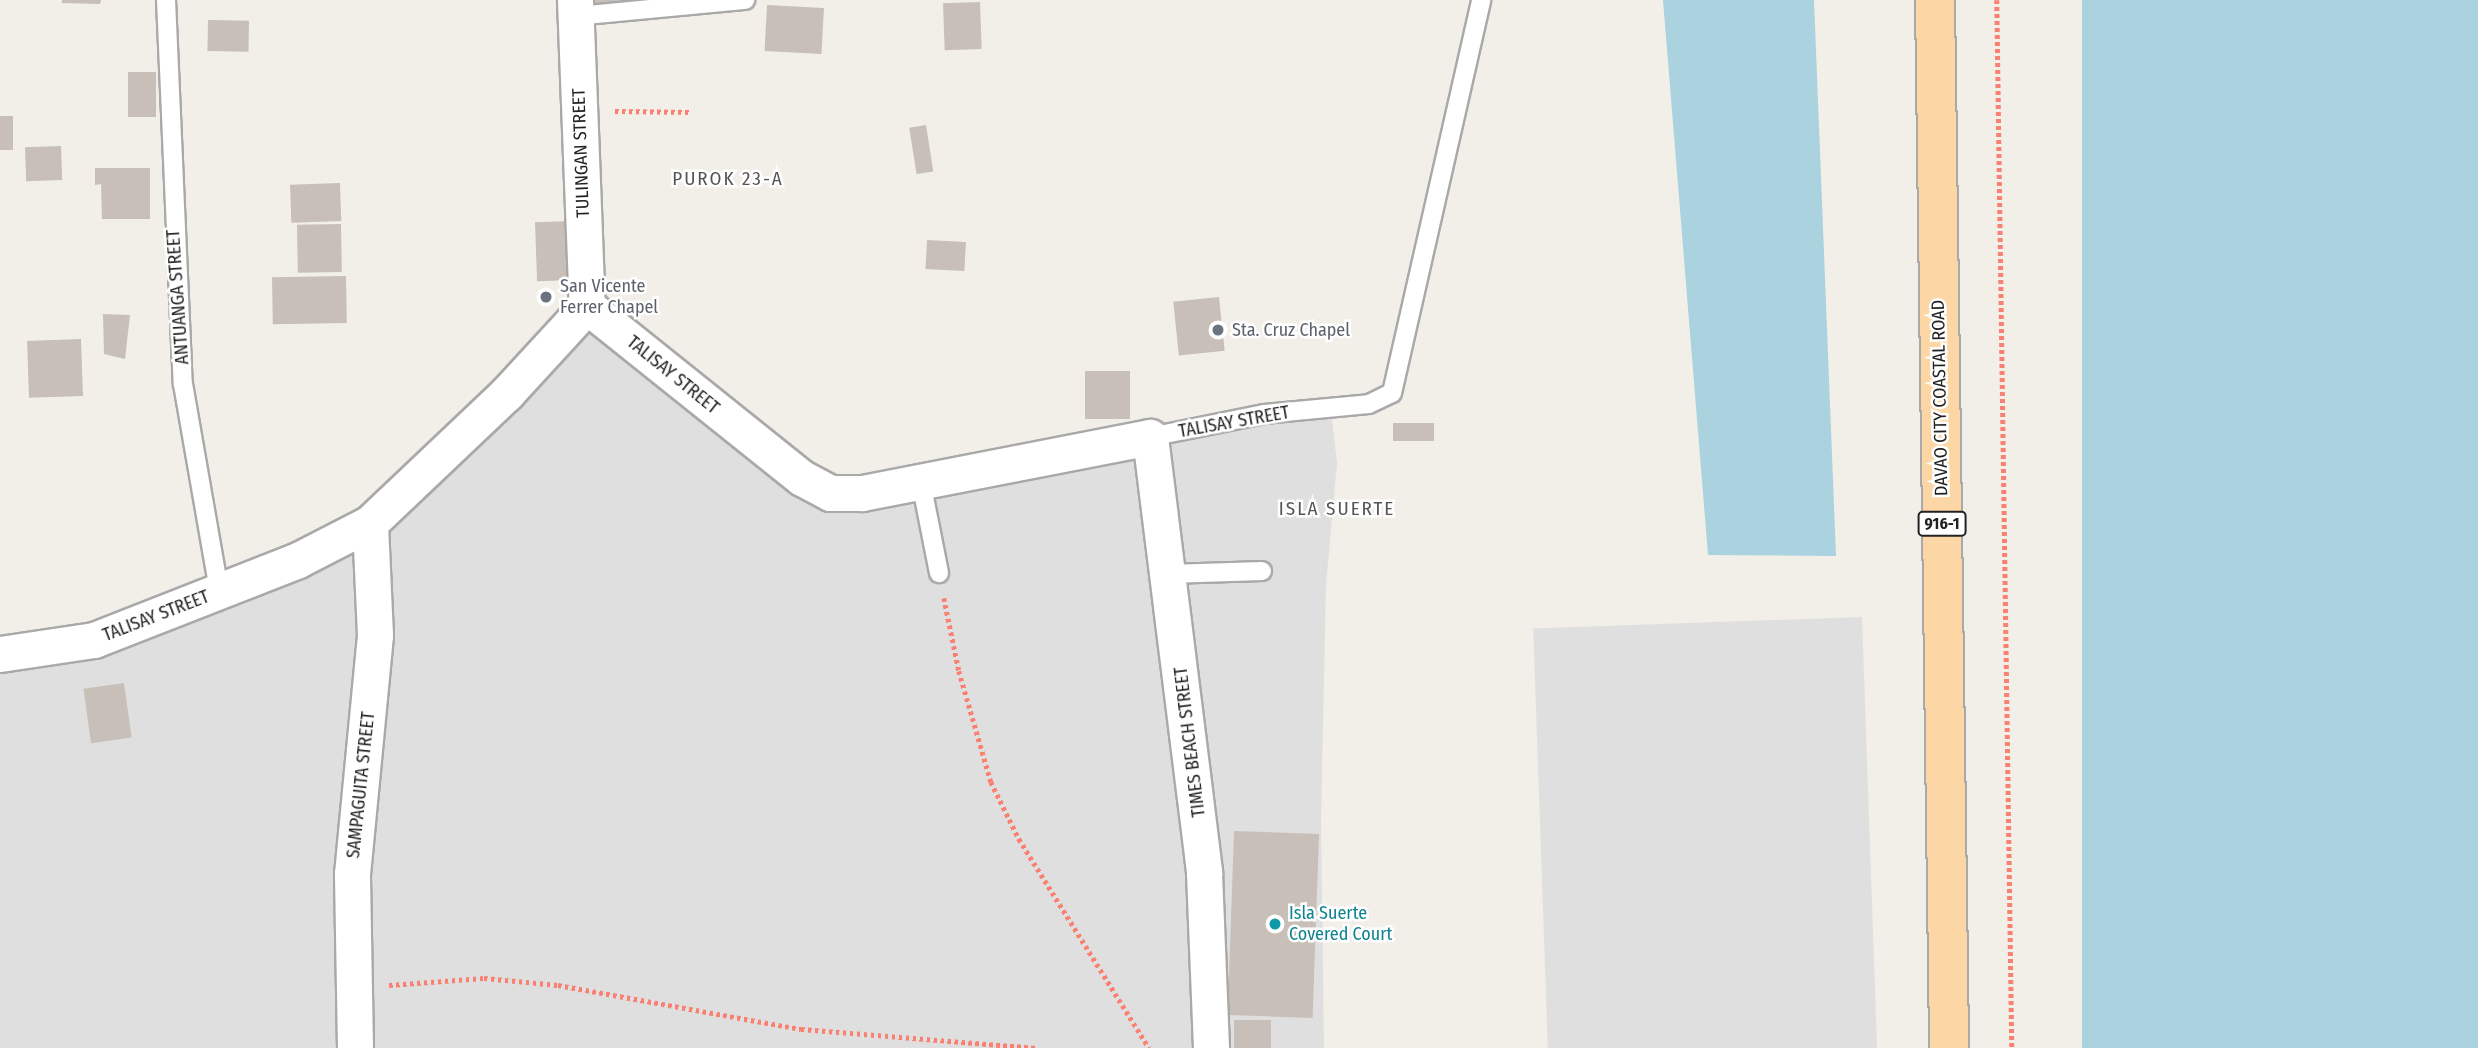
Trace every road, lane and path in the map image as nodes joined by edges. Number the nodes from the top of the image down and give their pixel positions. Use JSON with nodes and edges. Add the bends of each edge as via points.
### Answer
{"nodes":[{"id":1,"x":166,"y":0,"type":"edge"},
{"id":2,"x":745,"y":0,"type":"edge"},
{"id":3,"x":1481,"y":0,"type":"edge"},
{"id":4,"x":1935,"y":0,"type":"edge"},
{"id":5,"x":1997,"y":0,"type":"edge"},
{"id":6,"x":575,"y":8,"type":"edge"},
{"id":7,"x":579,"y":111,"type":"junction"},
{"id":8,"x":691,"y":112,"type":"dead end"},
{"id":9,"x":587,"y":306,"type":"junction"},
{"id":10,"x":1150,"y":437,"type":"junction"},
{"id":11,"x":921,"y":482,"type":"junction"},
{"id":12,"x":370,"y":523,"type":"junction"},
{"id":13,"x":1262,"y":571,"type":"dead end"},
{"id":14,"x":939,"y":573,"type":"joint"},
{"id":15,"x":1169,"y":574,"type":"junction"},
{"id":16,"x":219,"y":591,"type":"junction"},
{"id":17,"x":0,"y":654,"type":"edge"},
{"id":18,"x":353,"y":988,"type":"junction"},
{"id":19,"x":355,"y":1048,"type":"edge"},
{"id":20,"x":1035,"y":1048,"type":"edge"},
{"id":21,"x":1149,"y":1048,"type":"edge"},
{"id":22,"x":1211,"y":1048,"type":"edge"},
{"id":23,"x":1949,"y":1048,"type":"edge"},
{"id":24,"x":2012,"y":1048,"type":"edge"}],
"edges":[{"from":1,"to":16,"type":"lane","name":"ANTUANGA STREET","via":[[183,384]]},
{"from":2,"to":6,"type":"lane"},
{"from":3,"to":10,"type":"lane","name":"TALISAY STREET","via":[[1392,393],[1369,404],[1264,414]]},
{"from":4,"to":23,"type":"main road","name":"DAVAO CITY COASTAL ROAD","number":"916-1"},
{"from":5,"to":24,"type":"path"},
{"from":6,"to":7,"type":"street","name":"TULINGAN STREET"},
{"from":7,"to":8,"type":"path"},
{"from":7,"to":9,"type":"street","name":"TULINGAN STREET"},
{"from":9,"to":11,"type":"street","name":"TALISAY STREET","via":[[816,487],[846,496]]},
{"from":9,"to":12,"type":"street","name":"TALISAY STREET","via":[[507,393]]},
{"from":10,"to":11,"type":"street","name":"TALISAY STREET"},
{"from":10,"to":15,"type":"street","name":"TIMES BEACH STREET"},
{"from":11,"to":14,"type":"lane"},
{"from":12,"to":16,"type":"street","name":"TALISAY STREET","via":[[298,560]]},
{"from":12,"to":18,"type":"street","name":"SAMPAGUITA STREET","via":[[375,635],[354,815]]},
{"from":13,"to":15,"type":"lane"},
{"from":14,"to":21,"type":"path","via":[[962,683],[991,782],[1019,839]]},
{"from":15,"to":22,"type":"street","name":"TIMES BEACH STREET","via":[[1204,873]]},
{"from":16,"to":17,"type":"street","name":"TALISAY STREET","via":[[94,640]]},
{"from":18,"to":19,"type":"street","name":"SAMPAGUITA STREET"},
{"from":18,"to":20,"type":"path","via":[[497,979],[558,985],[801,1030]]}]}
